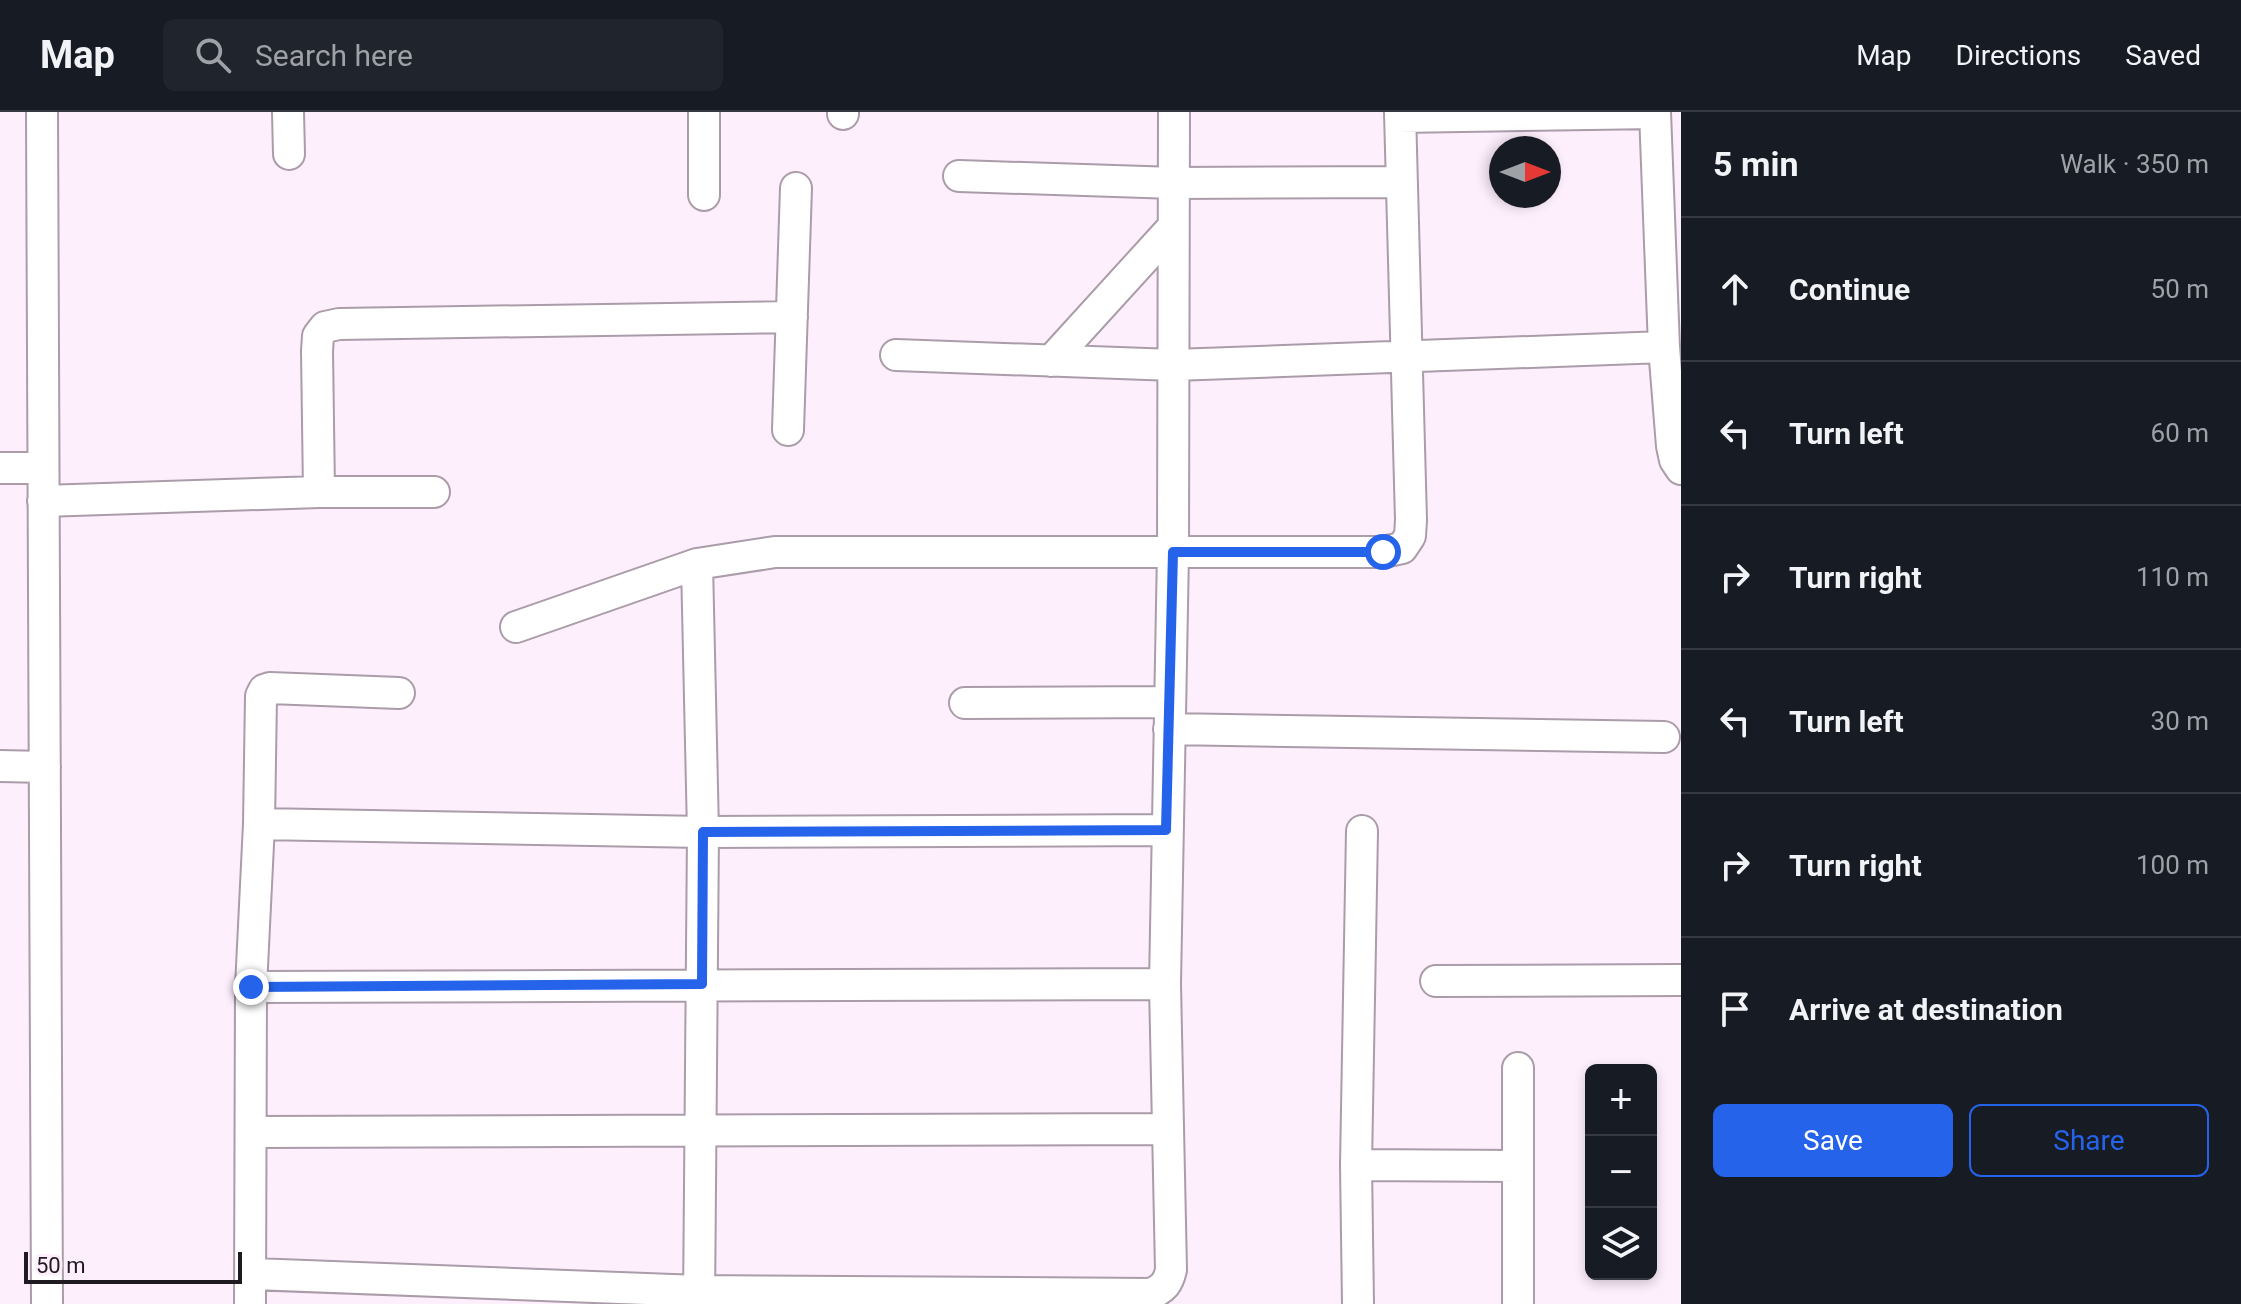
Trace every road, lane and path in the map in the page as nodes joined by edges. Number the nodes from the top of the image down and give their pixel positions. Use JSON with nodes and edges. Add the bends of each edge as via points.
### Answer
{"nodes":[{"id":1,"x":42,"y":112,"type":"edge"},
{"id":2,"x":288,"y":112,"type":"edge"},
{"id":3,"x":704,"y":112,"type":"edge"},
{"id":4,"x":1174,"y":112,"type":"edge"},
{"id":5,"x":1655,"y":113,"type":"edge"},
{"id":6,"x":1400,"y":115,"type":"edge"},
{"id":7,"x":289,"y":154,"type":"dead end"},
{"id":8,"x":959,"y":176,"type":"dead end"},
{"id":9,"x":1401,"y":182,"type":"junction"},
{"id":10,"x":1175,"y":183,"type":"junction"},
{"id":11,"x":796,"y":188,"type":"dead end"},
{"id":12,"x":704,"y":195,"type":"dead end"},
{"id":13,"x":1173,"y":227,"type":"junction"},
{"id":14,"x":1671,"y":276,"type":"edge"},
{"id":15,"x":792,"y":317,"type":"junction"},
{"id":16,"x":1664,"y":347,"type":"junction"},
{"id":17,"x":896,"y":355,"type":"dead end"},
{"id":18,"x":1407,"y":356,"type":"junction"},
{"id":19,"x":1051,"y":361,"type":"junction"},
{"id":20,"x":1174,"y":365,"type":"junction"},
{"id":21,"x":788,"y":430,"type":"dead end"},
{"id":22,"x":0,"y":468,"type":"edge"},
{"id":23,"x":43,"y":468,"type":"junction"},
{"id":24,"x":1681,"y":469,"type":"edge"},
{"id":25,"x":319,"y":492,"type":"junction"},
{"id":26,"x":434,"y":492,"type":"dead end"},
{"id":27,"x":43,"y":501,"type":"junction"},
{"id":28,"x":1173,"y":552,"type":"junction"},
{"id":29,"x":697,"y":564,"type":"junction"},
{"id":30,"x":516,"y":627,"type":"dead end"},
{"id":31,"x":399,"y":693,"type":"dead end"},
{"id":32,"x":965,"y":703,"type":"dead end"},
{"id":33,"x":1169,"y":716,"type":"junction"},
{"id":34,"x":1664,"y":737,"type":"dead end"},
{"id":35,"x":0,"y":766,"type":"edge"},
{"id":36,"x":45,"y":767,"type":"junction"},
{"id":37,"x":259,"y":824,"type":"junction"},
{"id":38,"x":1166,"y":830,"type":"junction"},
{"id":39,"x":1362,"y":831,"type":"dead end"},
{"id":40,"x":703,"y":832,"type":"junction"},
{"id":41,"x":1681,"y":980,"type":"edge"},
{"id":42,"x":1436,"y":981,"type":"dead end"},
{"id":43,"x":702,"y":984,"type":"junction"},
{"id":44,"x":1165,"y":984,"type":"junction"},
{"id":45,"x":251,"y":987,"type":"junction"},
{"id":46,"x":1518,"y":1068,"type":"dead end"},
{"id":47,"x":1167,"y":1129,"type":"junction"},
{"id":48,"x":251,"y":1132,"type":"junction"},
{"id":49,"x":702,"y":1132,"type":"junction"},
{"id":50,"x":1356,"y":1165,"type":"junction"},
{"id":51,"x":1518,"y":1166,"type":"junction"},
{"id":52,"x":251,"y":1274,"type":"junction"},
{"id":53,"x":699,"y":1298,"type":"edge"},
{"id":54,"x":47,"y":1304,"type":"edge"},
{"id":55,"x":250,"y":1304,"type":"edge"},
{"id":56,"x":1358,"y":1304,"type":"edge"},
{"id":57,"x":1518,"y":1304,"type":"edge"}],
"edges":[{"from":1,"to":23,"type":"street"},
{"from":2,"to":7,"type":"street"},
{"from":3,"to":12,"type":"street"},
{"from":4,"to":10,"type":"street"},
{"from":5,"to":6,"type":"street"},
{"from":5,"to":14,"type":"street"},
{"from":6,"to":9,"type":"street"},
{"from":8,"to":10,"type":"street"},
{"from":9,"to":10,"type":"street"},
{"from":9,"to":18,"type":"street"},
{"from":10,"to":13,"type":"street"},
{"from":11,"to":15,"type":"street"},
{"from":13,"to":19,"type":"street"},
{"from":13,"to":20,"type":"street"},
{"from":14,"to":16,"type":"street"},
{"from":15,"to":21,"type":"street"},
{"from":15,"to":25,"type":"street","via":[[325,327],[317,351]]},
{"from":16,"to":18,"type":"street"},
{"from":16,"to":24,"type":"street","via":[[1672,446]]},
{"from":17,"to":19,"type":"street"},
{"from":18,"to":20,"type":"street"},
{"from":18,"to":28,"type":"street","via":[[1411,520],[1402,548]]},
{"from":19,"to":20,"type":"street"},
{"from":20,"to":28,"type":"street"},
{"from":22,"to":23,"type":"street"},
{"from":23,"to":27,"type":"street"},
{"from":25,"to":26,"type":"street"},
{"from":25,"to":27,"type":"street"},
{"from":27,"to":36,"type":"street"},
{"from":28,"to":29,"type":"street","via":[[775,552]]},
{"from":28,"to":33,"type":"street"},
{"from":29,"to":30,"type":"street"},
{"from":29,"to":40,"type":"street"},
{"from":31,"to":37,"type":"street","via":[[264,690]]},
{"from":32,"to":33,"type":"street"},
{"from":33,"to":34,"type":"street"},
{"from":33,"to":38,"type":"street"},
{"from":35,"to":36,"type":"street"},
{"from":36,"to":54,"type":"street"},
{"from":37,"to":40,"type":"street"},
{"from":37,"to":45,"type":"street"},
{"from":38,"to":40,"type":"street"},
{"from":38,"to":44,"type":"street"},
{"from":39,"to":50,"type":"street"},
{"from":40,"to":43,"type":"street"},
{"from":41,"to":42,"type":"street"},
{"from":43,"to":44,"type":"street"},
{"from":43,"to":45,"type":"street"},
{"from":43,"to":49,"type":"street"},
{"from":44,"to":47,"type":"street"},
{"from":45,"to":48,"type":"street"},
{"from":46,"to":51,"type":"street"},
{"from":47,"to":49,"type":"street"},
{"from":47,"to":53,"type":"street","via":[[1171,1270],[1168,1282],[1151,1294]]},
{"from":48,"to":49,"type":"street"},
{"from":48,"to":52,"type":"street"},
{"from":49,"to":53,"type":"street"},
{"from":50,"to":51,"type":"street"},
{"from":50,"to":56,"type":"street"},
{"from":51,"to":57,"type":"street"},
{"from":52,"to":53,"type":"street"},
{"from":52,"to":55,"type":"street"}]}
